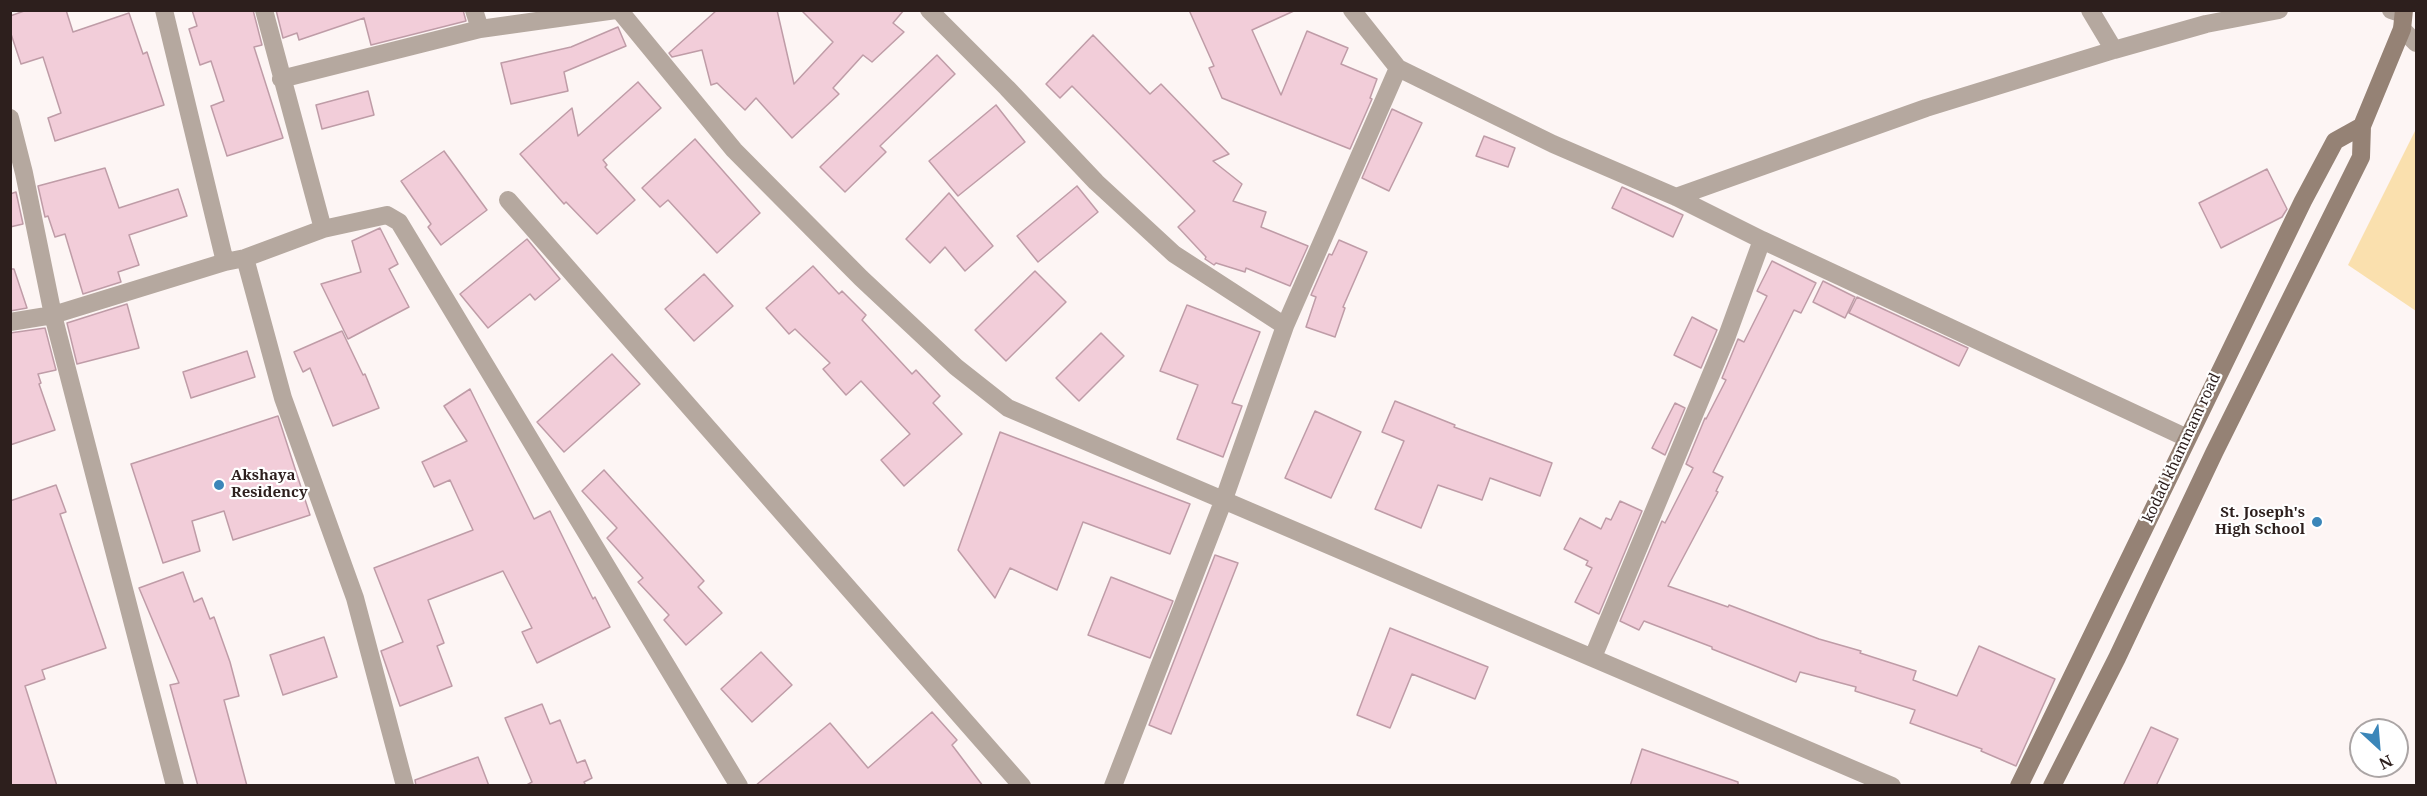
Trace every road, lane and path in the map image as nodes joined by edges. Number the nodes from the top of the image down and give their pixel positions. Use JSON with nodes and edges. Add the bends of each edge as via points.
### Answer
{"nodes":[{"id":1,"x":164,"y":10,"type":"edge"},
{"id":2,"x":264,"y":10,"type":"edge"},
{"id":3,"x":474,"y":10,"type":"edge"},
{"id":4,"x":618,"y":10,"type":"edge"},
{"id":5,"x":929,"y":10,"type":"edge"},
{"id":6,"x":1352,"y":10,"type":"edge"},
{"id":7,"x":2090,"y":10,"type":"edge"},
{"id":8,"x":2278,"y":10,"type":"edge"},
{"id":9,"x":2400,"y":16,"type":"edge"},
{"id":10,"x":480,"y":29,"type":"junction"},
{"id":11,"x":2416,"y":43,"type":"edge"},
{"id":12,"x":2114,"y":50,"type":"junction"},
{"id":13,"x":1398,"y":68,"type":"junction"},
{"id":14,"x":281,"y":79,"type":"junction"},
{"id":15,"x":10,"y":118,"type":"edge"},
{"id":16,"x":2362,"y":126,"type":"junction"},
{"id":17,"x":1676,"y":197,"type":"junction"},
{"id":18,"x":508,"y":200,"type":"dead end"},
{"id":19,"x":323,"y":229,"type":"junction"},
{"id":20,"x":1762,"y":240,"type":"junction"},
{"id":21,"x":245,"y":258,"type":"junction"},
{"id":22,"x":225,"y":262,"type":"junction"},
{"id":23,"x":53,"y":315,"type":"junction"},
{"id":24,"x":10,"y":322,"type":"edge"},
{"id":25,"x":1285,"y":326,"type":"junction"},
{"id":26,"x":2187,"y":438,"type":"junction"},
{"id":27,"x":1224,"y":499,"type":"junction"},
{"id":28,"x":1593,"y":657,"type":"junction"},
{"id":29,"x":175,"y":786,"type":"edge"},
{"id":30,"x":405,"y":786,"type":"edge"},
{"id":31,"x":739,"y":786,"type":"edge"},
{"id":32,"x":1022,"y":786,"type":"edge"},
{"id":33,"x":1113,"y":786,"type":"edge"},
{"id":34,"x":1892,"y":786,"type":"edge"},
{"id":35,"x":2019,"y":786,"type":"edge"},
{"id":36,"x":2052,"y":786,"type":"edge"}],
"edges":[{"from":1,"to":22,"type":"street"},
{"from":2,"to":14,"type":"street"},
{"from":3,"to":10,"type":"street"},
{"from":4,"to":10,"type":"street"},
{"from":4,"to":27,"type":"street","via":[[734,150],[956,367],[1008,408]]},
{"from":5,"to":25,"type":"street","via":[[1096,182],[1174,254]]},
{"from":6,"to":13,"type":"street"},
{"from":7,"to":12,"type":"street"},
{"from":8,"to":12,"type":"street","via":[[2206,24]]},
{"from":9,"to":11,"type":"street"},
{"from":9,"to":16,"type":"main road","name":"kodad khammam road"},
{"from":10,"to":14,"type":"street"},
{"from":12,"to":17,"type":"street","via":[[1926,108]]},
{"from":13,"to":17,"type":"street","via":[[1553,144]]},
{"from":13,"to":25,"type":"street"},
{"from":14,"to":19,"type":"street"},
{"from":15,"to":23,"type":"street"},
{"from":16,"to":26,"type":"main road","name":"kodad khammam road","via":[[2335,141]]},
{"from":16,"to":36,"type":"main road","name":"kodad khammam road","via":[[2361,157]]},
{"from":17,"to":20,"type":"street"},
{"from":18,"to":32,"type":"street"},
{"from":19,"to":21,"type":"street"},
{"from":19,"to":31,"type":"street","via":[[387,215],[399,222]]},
{"from":20,"to":26,"type":"street"},
{"from":20,"to":28,"type":"street","via":[[1727,336]]},
{"from":21,"to":22,"type":"street"},
{"from":21,"to":30,"type":"street","via":[[283,398],[356,598]]},
{"from":22,"to":23,"type":"street"},
{"from":23,"to":24,"type":"street"},
{"from":23,"to":29,"type":"street"},
{"from":25,"to":27,"type":"street"},
{"from":26,"to":35,"type":"main road","name":"kodad khammam road"},
{"from":27,"to":28,"type":"street"},
{"from":27,"to":33,"type":"street"},
{"from":28,"to":34,"type":"street"}]}
